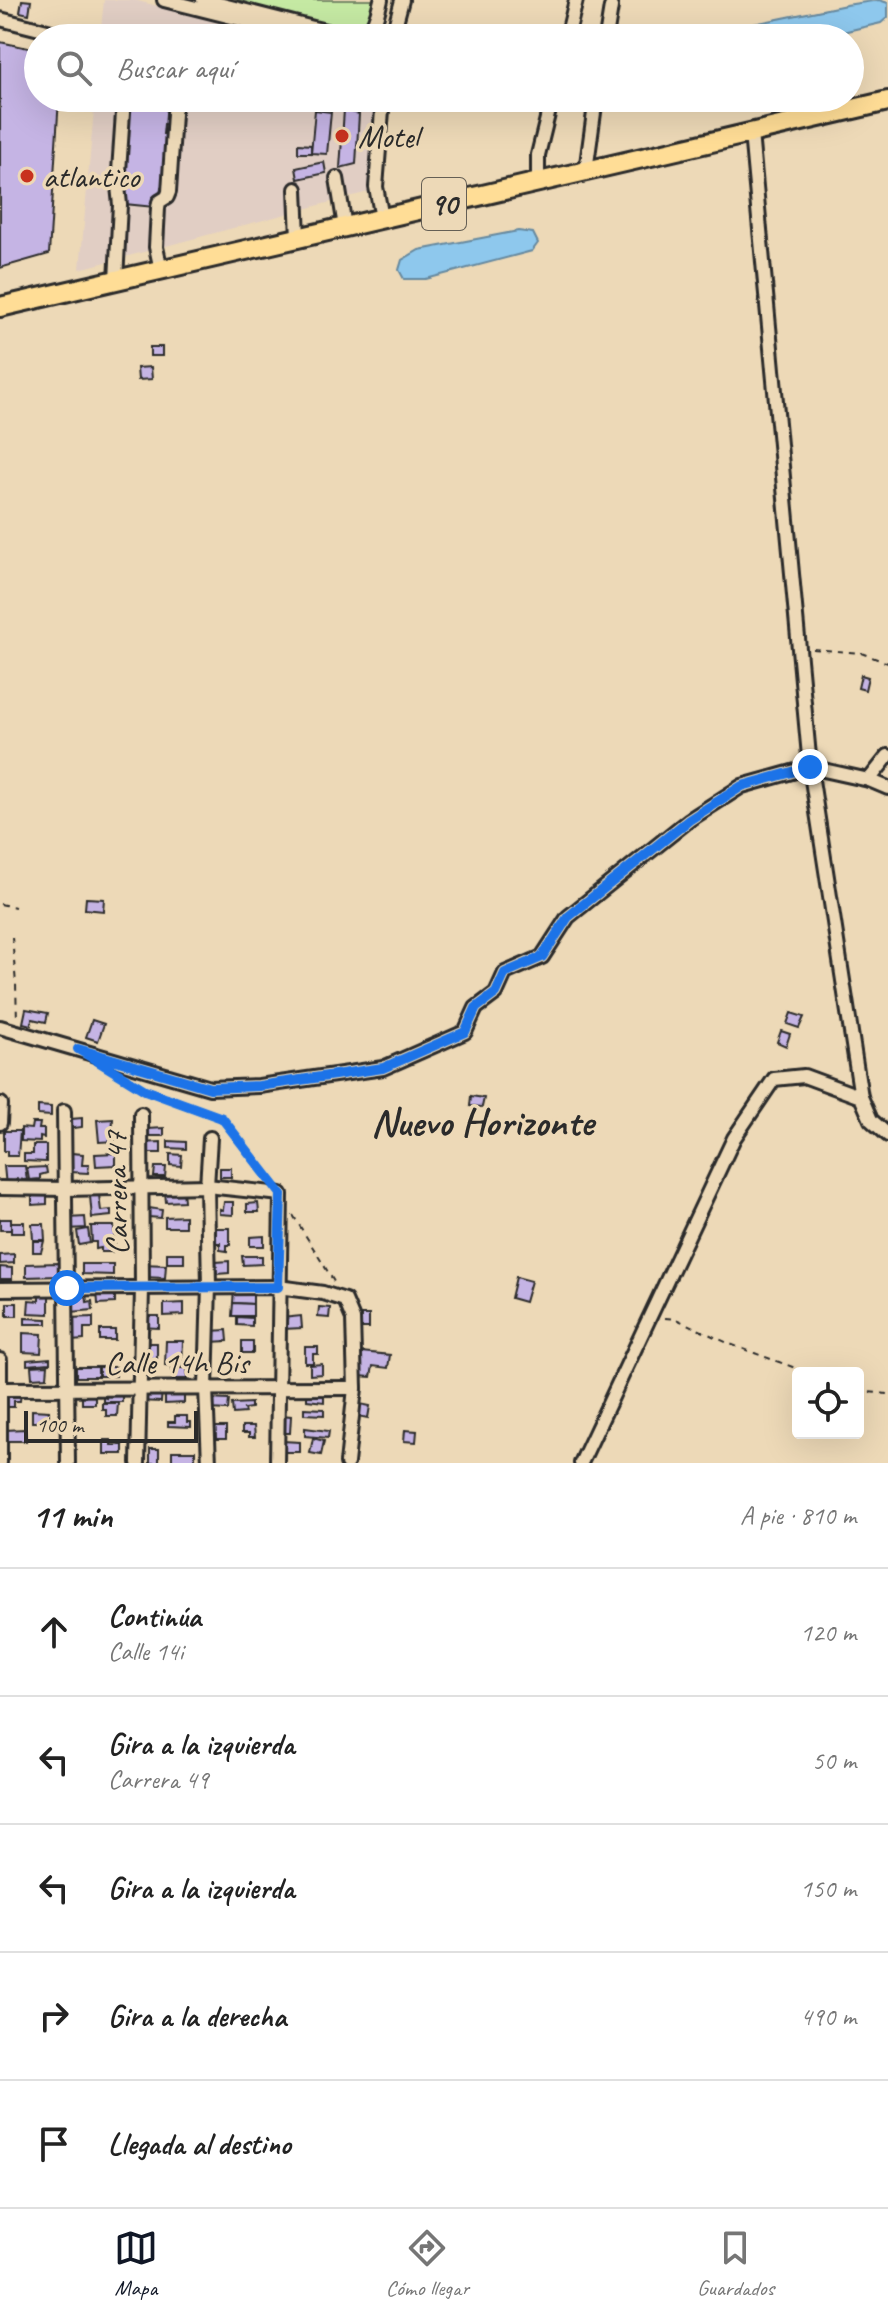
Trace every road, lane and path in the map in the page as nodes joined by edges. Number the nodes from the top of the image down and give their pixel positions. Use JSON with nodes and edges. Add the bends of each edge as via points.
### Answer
{"nodes":[{"id":1,"x":164,"y":0,"type":"edge"},
{"id":2,"x":203,"y":0,"type":"edge"},
{"id":3,"x":381,"y":0,"type":"edge"},
{"id":4,"x":402,"y":0,"type":"edge"},
{"id":5,"x":576,"y":0,"type":"edge"},
{"id":6,"x":611,"y":7,"type":"dead end"},
{"id":7,"x":0,"y":19,"type":"edge"},
{"id":8,"x":260,"y":24,"type":"edge"},
{"id":9,"x":298,"y":24,"type":"edge"},
{"id":10,"x":374,"y":24,"type":"edge"},
{"id":11,"x":396,"y":24,"type":"edge"},
{"id":12,"x":570,"y":24,"type":"edge"},
{"id":13,"x":608,"y":24,"type":"edge"},
{"id":14,"x":24,"y":25,"type":"edge"},
{"id":15,"x":888,"y":101,"type":"edge"},
{"id":16,"x":864,"y":107,"type":"edge"},
{"id":17,"x":123,"y":112,"type":"edge"},
{"id":18,"x":174,"y":112,"type":"edge"},
{"id":19,"x":382,"y":112,"type":"edge"},
{"id":20,"x":549,"y":112,"type":"edge"},
{"id":21,"x":594,"y":112,"type":"edge"},
{"id":22,"x":841,"y":112,"type":"edge"},
{"id":23,"x":751,"y":133,"type":"junction"},
{"id":24,"x":586,"y":171,"type":"junction"},
{"id":25,"x":337,"y":178,"type":"dead end"},
{"id":26,"x":538,"y":182,"type":"junction"},
{"id":27,"x":296,"y":189,"type":"dead end"},
{"id":28,"x":382,"y":218,"type":"junction"},
{"id":29,"x":345,"y":227,"type":"junction"},
{"id":30,"x":298,"y":238,"type":"junction"},
{"id":31,"x":161,"y":270,"type":"junction"},
{"id":32,"x":116,"y":280,"type":"junction"},
{"id":33,"x":0,"y":307,"type":"edge"},
{"id":34,"x":800,"y":648,"type":"junction"},
{"id":35,"x":888,"y":663,"type":"edge"},
{"id":36,"x":888,"y":756,"type":"edge"},
{"id":37,"x":810,"y":767,"type":"junction"},
{"id":38,"x":869,"y":780,"type":"junction"},
{"id":39,"x":888,"y":788,"type":"edge"},
{"id":40,"x":0,"y":904,"type":"edge"},
{"id":41,"x":15,"y":907,"type":"dead end"},
{"id":42,"x":12,"y":937,"type":"dead end"},
{"id":43,"x":0,"y":1027,"type":"edge"},
{"id":44,"x":18,"y":1031,"type":"junction"},
{"id":45,"x":118,"y":1073,"type":"dead end"},
{"id":46,"x":861,"y":1097,"type":"junction"},
{"id":47,"x":1,"y":1104,"type":"edge"},
{"id":48,"x":64,"y":1111,"type":"dead end"},
{"id":49,"x":141,"y":1114,"type":"dead end"},
{"id":50,"x":0,"y":1123,"type":"edge"},
{"id":51,"x":888,"y":1135,"type":"edge"},
{"id":52,"x":210,"y":1138,"type":"dead end"},
{"id":53,"x":207,"y":1186,"type":"junction"},
{"id":54,"x":0,"y":1188,"type":"edge"},
{"id":55,"x":142,"y":1188,"type":"junction"},
{"id":56,"x":66,"y":1189,"type":"junction"},
{"id":57,"x":281,"y":1194,"type":"junction"},
{"id":58,"x":209,"y":1286,"type":"junction"},
{"id":59,"x":278,"y":1287,"type":"junction"},
{"id":60,"x":67,"y":1288,"type":"junction"},
{"id":61,"x":142,"y":1288,"type":"junction"},
{"id":62,"x":0,"y":1289,"type":"edge"},
{"id":63,"x":345,"y":1300,"type":"junction"},
{"id":64,"x":650,"y":1316,"type":"junction"},
{"id":65,"x":0,"y":1360,"type":"edge"},
{"id":66,"x":793,"y":1367,"type":"edge"},
{"id":67,"x":141,"y":1388,"type":"junction"},
{"id":68,"x":206,"y":1388,"type":"junction"},
{"id":69,"x":278,"y":1388,"type":"junction"},
{"id":70,"x":355,"y":1388,"type":"junction"},
{"id":71,"x":0,"y":1389,"type":"edge"},
{"id":72,"x":68,"y":1389,"type":"junction"},
{"id":73,"x":864,"y":1392,"type":"edge"},
{"id":74,"x":888,"y":1394,"type":"edge"},
{"id":75,"x":0,"y":1463,"type":"edge"},
{"id":76,"x":68,"y":1463,"type":"edge"},
{"id":77,"x":138,"y":1463,"type":"edge"},
{"id":78,"x":209,"y":1463,"type":"edge"},
{"id":79,"x":277,"y":1463,"type":"edge"},
{"id":80,"x":347,"y":1463,"type":"edge"},
{"id":81,"x":581,"y":1463,"type":"edge"}],
"edges":[{"from":1,"to":8,"type":"street"},
{"from":2,"to":9,"type":"street"},
{"from":3,"to":10,"type":"street"},
{"from":4,"to":11,"type":"street"},
{"from":5,"to":12,"type":"street"},
{"from":6,"to":13,"type":"street"},
{"from":7,"to":14,"type":"street"},
{"from":15,"to":16,"type":"highway","number":"90"},
{"from":17,"to":32,"type":"street"},
{"from":18,"to":31,"type":"street","via":[[169,192],[158,208]]},
{"from":19,"to":28,"type":"street","via":[[376,187]]},
{"from":20,"to":26,"type":"street","via":[[538,155]]},
{"from":21,"to":24,"type":"street"},
{"from":22,"to":23,"type":"highway","number":"90"},
{"from":23,"to":24,"type":"highway","number":"90"},
{"from":23,"to":34,"type":"street"},
{"from":24,"to":26,"type":"highway","number":"90"},
{"from":25,"to":29,"type":"street"},
{"from":26,"to":28,"type":"highway","number":"90"},
{"from":27,"to":30,"type":"street"},
{"from":28,"to":29,"type":"highway","number":"90"},
{"from":29,"to":30,"type":"highway","number":"90"},
{"from":30,"to":31,"type":"highway","number":"90"},
{"from":31,"to":32,"type":"highway","number":"90"},
{"from":32,"to":33,"type":"highway","number":"90"},
{"from":34,"to":35,"type":"path","via":[[861,653]]},
{"from":34,"to":37,"type":"street"},
{"from":36,"to":38,"type":"street"},
{"from":37,"to":38,"type":"street"},
{"from":37,"to":44,"type":"street","via":[[742,786],[689,820],[568,917],[542,957],[505,973],[496,993],[476,1008],[465,1032],[383,1068],[210,1088]]},
{"from":37,"to":46,"type":"street"},
{"from":38,"to":39,"type":"street"},
{"from":40,"to":41,"type":"path"},
{"from":42,"to":44,"type":"path"},
{"from":43,"to":44,"type":"street"},
{"from":45,"to":57,"type":"path","via":[[145,1090],[222,1118]]},
{"from":46,"to":51,"type":"street","via":[[871,1120]]},
{"from":46,"to":64,"type":"street","via":[[804,1076],[774,1079],[734,1138]]},
{"from":47,"to":50,"type":"street"},
{"from":48,"to":56,"type":"street"},
{"from":49,"to":55,"type":"street","name":"Carrera 47"},
{"from":52,"to":53,"type":"street"},
{"from":53,"to":55,"type":"street"},
{"from":53,"to":57,"type":"street"},
{"from":53,"to":58,"type":"street"},
{"from":54,"to":56,"type":"street"},
{"from":55,"to":56,"type":"street"},
{"from":55,"to":61,"type":"street","name":"Carrera 47"},
{"from":56,"to":60,"type":"street"},
{"from":57,"to":59,"type":"street"},
{"from":57,"to":63,"type":"path"},
{"from":58,"to":59,"type":"street"},
{"from":58,"to":61,"type":"street"},
{"from":58,"to":68,"type":"street"},
{"from":59,"to":63,"type":"street"},
{"from":59,"to":69,"type":"street"},
{"from":60,"to":61,"type":"street"},
{"from":60,"to":62,"type":"street"},
{"from":60,"to":72,"type":"street"},
{"from":61,"to":67,"type":"street","name":"Carrera 47"},
{"from":63,"to":70,"type":"street","via":[[353,1319]]},
{"from":64,"to":66,"type":"path","via":[[676,1319]]},
{"from":64,"to":81,"type":"street"},
{"from":65,"to":71,"type":"street"},
{"from":67,"to":68,"type":"street","name":"Calle 14h Bis"},
{"from":67,"to":72,"type":"street","name":"Calle 14h Bis"},
{"from":67,"to":77,"type":"street","name":"Carrera 47"},
{"from":68,"to":69,"type":"street","name":"Calle 14h Bis"},
{"from":68,"to":78,"type":"street"},
{"from":69,"to":70,"type":"street","name":"Calle 14h Bis"},
{"from":69,"to":79,"type":"street"},
{"from":70,"to":80,"type":"street"},
{"from":71,"to":72,"type":"street","name":"Calle 14h Bis"},
{"from":71,"to":75,"type":"street"},
{"from":72,"to":76,"type":"street"},
{"from":73,"to":74,"type":"path"}]}
